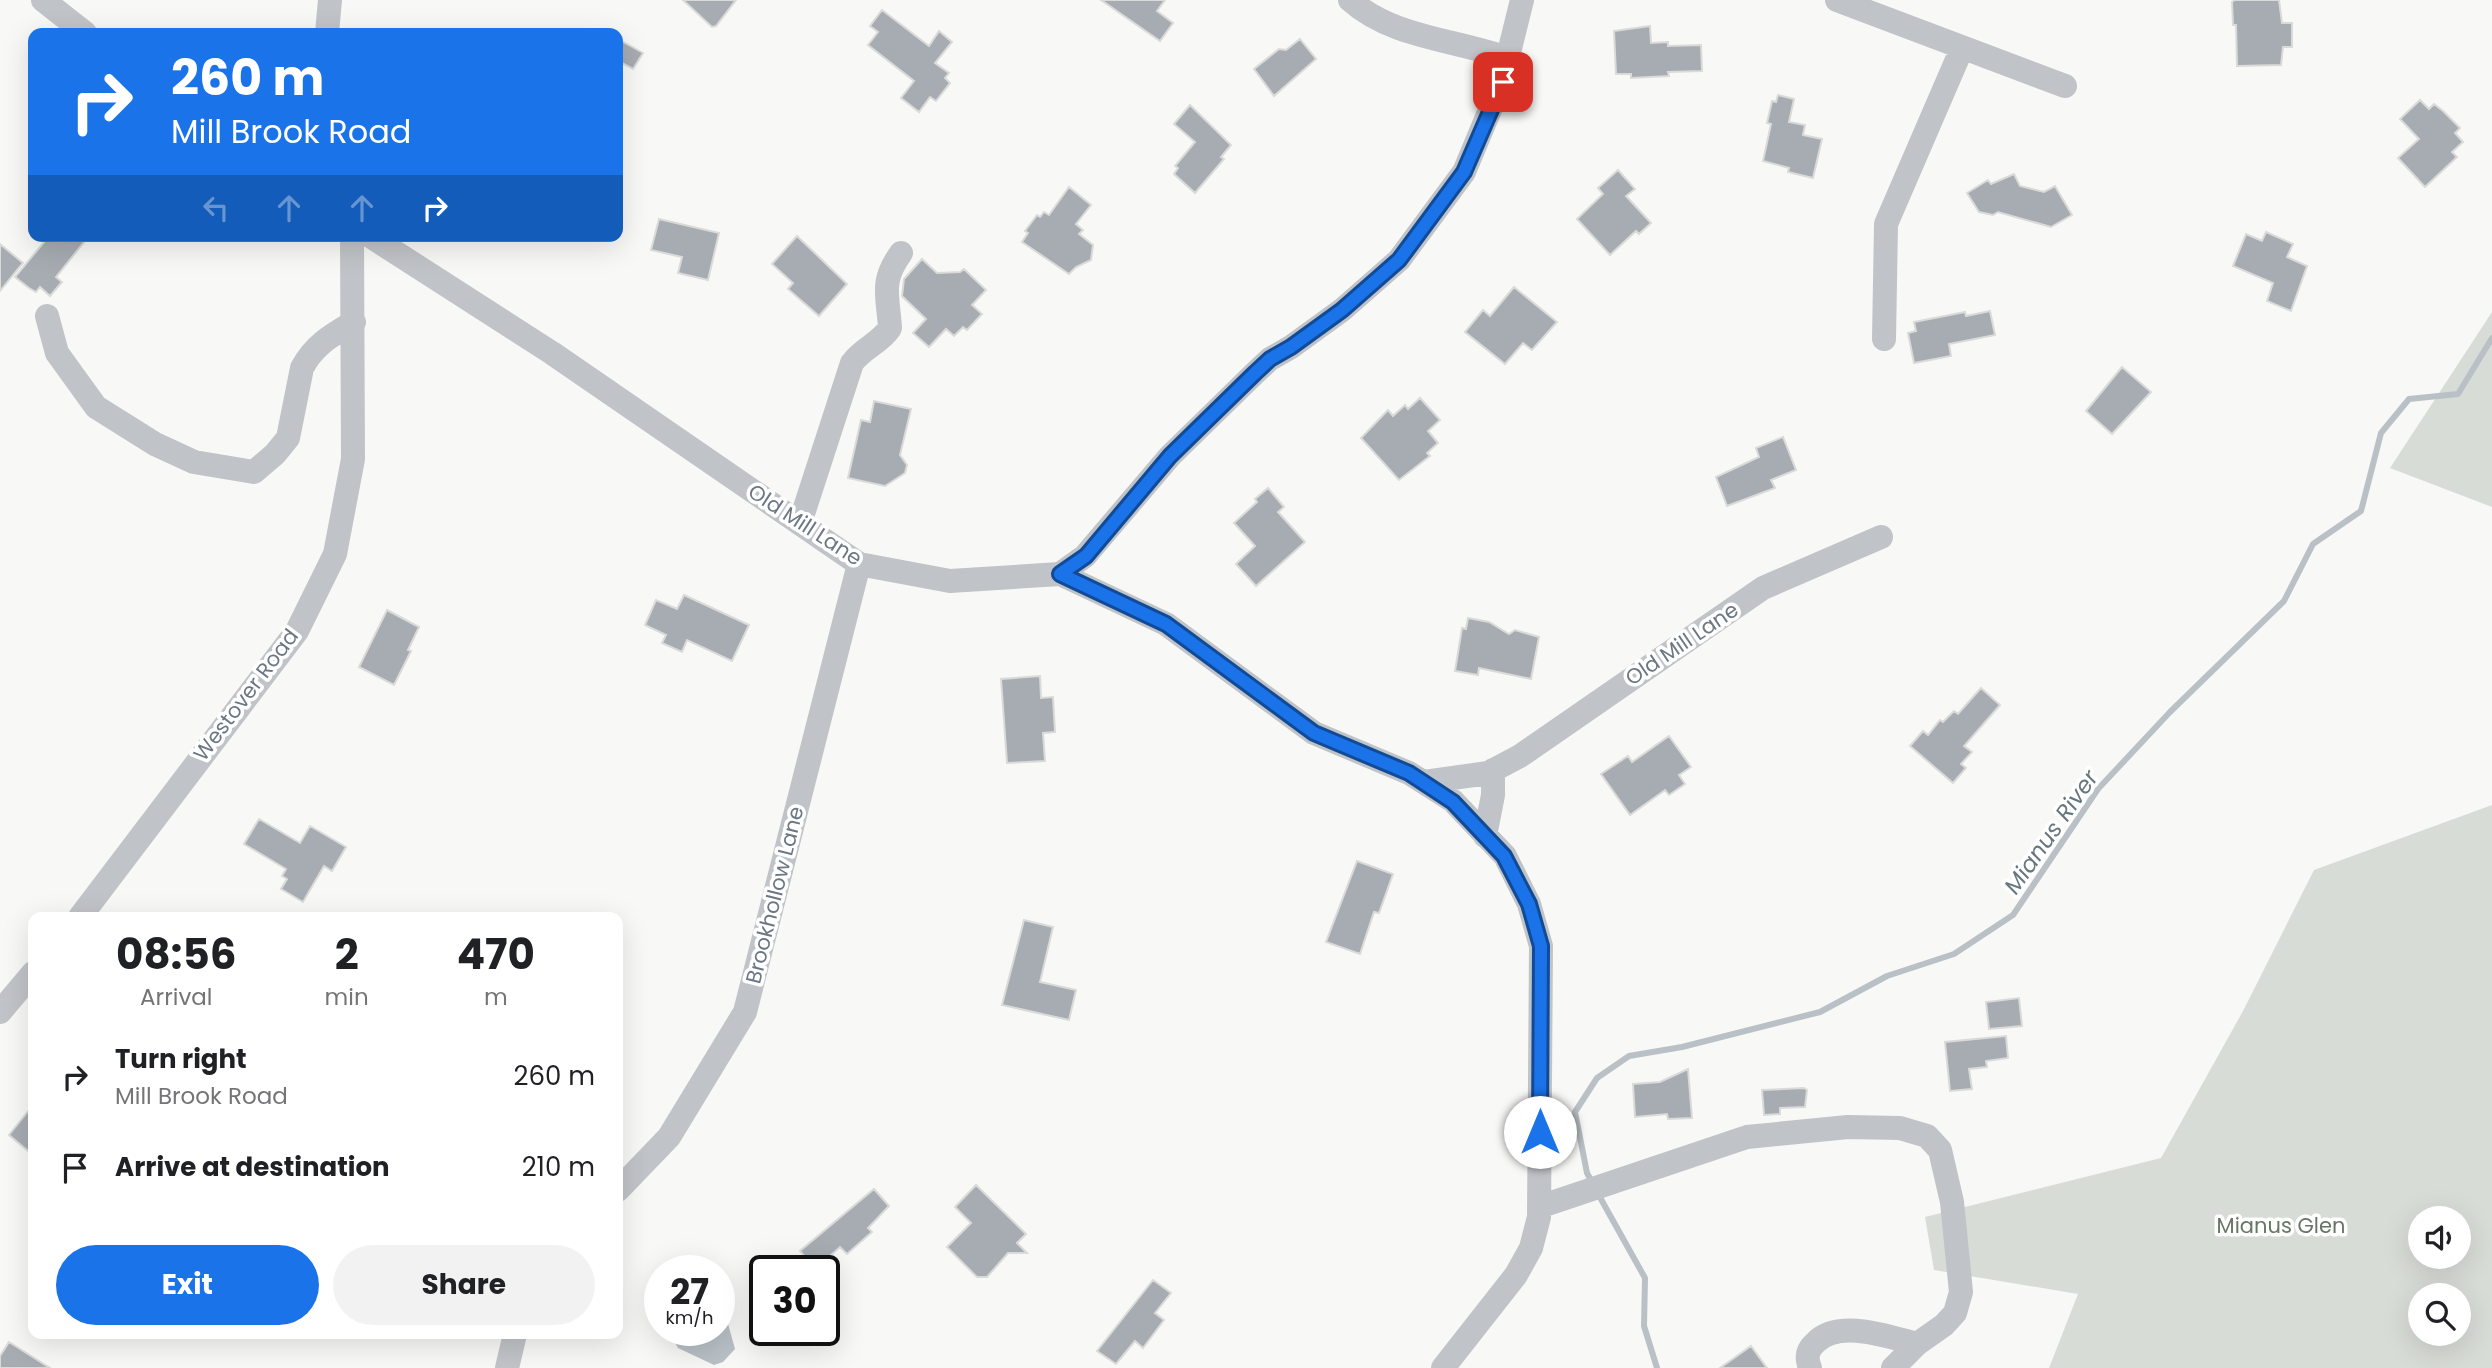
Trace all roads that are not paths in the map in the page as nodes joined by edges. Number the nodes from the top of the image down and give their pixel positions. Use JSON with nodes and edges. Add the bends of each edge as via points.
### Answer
{"nodes":[{"id":1,"x":43,"y":0,"type":"edge"},
{"id":2,"x":330,"y":0,"type":"edge"},
{"id":3,"x":1350,"y":0,"type":"edge"},
{"id":4,"x":1522,"y":0,"type":"edge"},
{"id":5,"x":1838,"y":0,"type":"edge"},
{"id":6,"x":79,"y":28,"type":"edge"},
{"id":7,"x":327,"y":28,"type":"edge"},
{"id":8,"x":1962,"y":48,"type":"junction"},
{"id":9,"x":1509,"y":59,"type":"junction"},
{"id":10,"x":2065,"y":86,"type":"dead end"},
{"id":11,"x":352,"y":242,"type":"edge"},
{"id":12,"x":379,"y":242,"type":"edge"},
{"id":13,"x":901,"y":253,"type":"dead end"},
{"id":14,"x":47,"y":316,"type":"dead end"},
{"id":15,"x":354,"y":322,"type":"junction"},
{"id":16,"x":1884,"y":339,"type":"dead end"},
{"id":17,"x":800,"y":523,"type":"junction"},
{"id":18,"x":1881,"y":537,"type":"dead end"},
{"id":19,"x":859,"y":564,"type":"junction"},
{"id":20,"x":1060,"y":574,"type":"junction"},
{"id":21,"x":1493,"y":770,"type":"junction"},
{"id":22,"x":1424,"y":782,"type":"junction"},
{"id":23,"x":1485,"y":836,"type":"junction"},
{"id":24,"x":84,"y":912,"type":"edge"},
{"id":25,"x":28,"y":979,"type":"edge"},
{"id":26,"x":0,"y":1012,"type":"edge"},
{"id":27,"x":623,"y":1185,"type":"edge"},
{"id":28,"x":1539,"y":1207,"type":"junction"},
{"id":29,"x":514,"y":1339,"type":"edge"},
{"id":30,"x":1917,"y":1343,"type":"junction"},
{"id":31,"x":507,"y":1368,"type":"edge"},
{"id":32,"x":1443,"y":1368,"type":"edge"},
{"id":33,"x":1810,"y":1368,"type":"edge"},
{"id":34,"x":1893,"y":1368,"type":"edge"}],
"edges":[{"from":1,"to":6,"type":"street"},
{"from":2,"to":7,"type":"street"},
{"from":3,"to":9,"type":"street","via":[[1415,35]]},
{"from":4,"to":9,"type":"street"},
{"from":5,"to":8,"type":"street"},
{"from":8,"to":10,"type":"street"},
{"from":8,"to":16,"type":"street","via":[[1886,224]]},
{"from":9,"to":20,"type":"street","via":[[1464,172],[1399,260],[1342,310],[1270,359],[1170,456],[1086,556]]},
{"from":11,"to":15,"type":"street","name":"Westover Road"},
{"from":12,"to":17,"type":"street","name":"Old Mill Lane","via":[[552,353]]},
{"from":13,"to":17,"type":"street","via":[[890,268],[886,288],[890,328],[852,363]]},
{"from":14,"to":15,"type":"street","via":[[57,353],[96,407],[194,462],[254,472],[288,438],[302,368],[316,345]]},
{"from":15,"to":24,"type":"street","name":"Westover Road","via":[[352,459],[335,554],[297,631]]},
{"from":17,"to":19,"type":"street","name":"Old Mill Lane"},
{"from":18,"to":21,"type":"street","name":"Old Mill Lane","via":[[1763,588]]},
{"from":19,"to":20,"type":"street","name":"Old Mill Lane","via":[[950,581]]},
{"from":19,"to":27,"type":"street","name":"Brookhollow Lane","via":[[745,1012],[669,1137]]},
{"from":20,"to":22,"type":"street","name":"Old Mill Lane","via":[[1166,624],[1314,733]]},
{"from":21,"to":22,"type":"street","name":"Old Mill Lane"},
{"from":21,"to":23,"type":"street"},
{"from":22,"to":23,"type":"street","name":"Old Mill Lane","via":[[1453,802]]},
{"from":23,"to":28,"type":"street","name":"Old Mill Lane","via":[[1504,856],[1529,904],[1541,946]]},
{"from":25,"to":26,"type":"street"},
{"from":28,"to":30,"type":"street","via":[[1747,1137],[1848,1127],[1900,1128],[1927,1136],[1940,1150],[1952,1202],[1961,1292],[1955,1313]]},
{"from":28,"to":32,"type":"street","name":"Old Mill Lane","via":[[1531,1248],[1516,1275]]},
{"from":29,"to":31,"type":"street"},
{"from":30,"to":33,"type":"street","via":[[1846,1331],[1829,1334],[1809,1349]]},
{"from":30,"to":34,"type":"street"}]}
